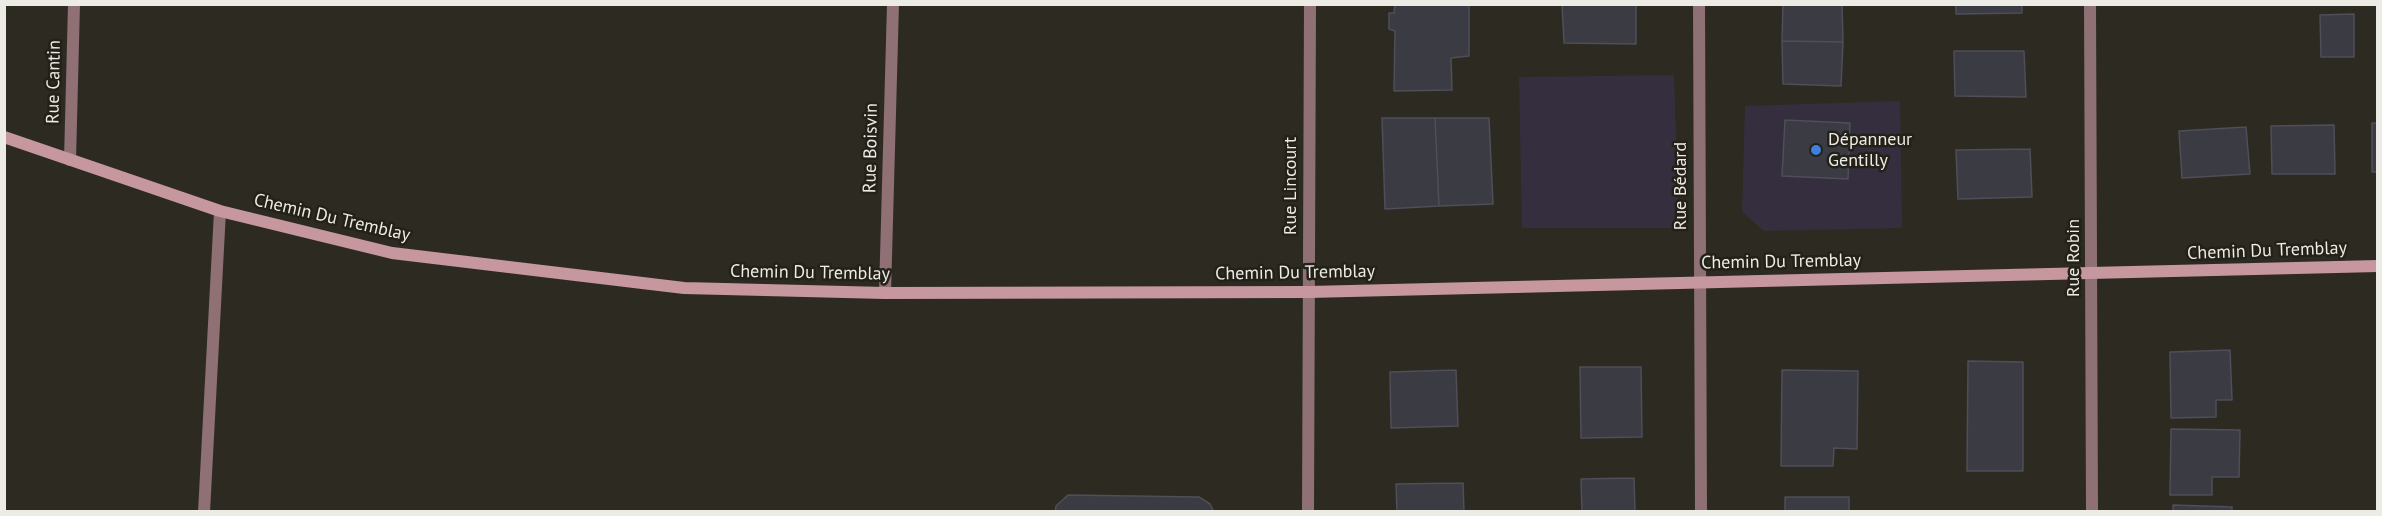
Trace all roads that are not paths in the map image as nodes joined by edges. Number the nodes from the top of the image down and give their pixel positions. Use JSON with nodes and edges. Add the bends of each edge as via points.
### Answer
{"nodes":[{"id":1,"x":74,"y":4,"type":"edge"},
{"id":2,"x":893,"y":4,"type":"edge"},
{"id":3,"x":1310,"y":4,"type":"edge"},
{"id":4,"x":1699,"y":4,"type":"edge"},
{"id":5,"x":2090,"y":4,"type":"edge"},
{"id":6,"x":4,"y":137,"type":"edge"},
{"id":7,"x":70,"y":160,"type":"junction"},
{"id":8,"x":220,"y":211,"type":"junction"},
{"id":9,"x":2378,"y":266,"type":"edge"},
{"id":10,"x":2092,"y":274,"type":"junction"},
{"id":11,"x":1699,"y":281,"type":"junction"},
{"id":12,"x":1309,"y":292,"type":"junction"},
{"id":13,"x":885,"y":293,"type":"junction"},
{"id":14,"x":204,"y":512,"type":"edge"},
{"id":15,"x":1308,"y":512,"type":"edge"},
{"id":16,"x":1701,"y":512,"type":"edge"},
{"id":17,"x":2092,"y":512,"type":"edge"}],
"edges":[{"from":1,"to":7,"type":"street","name":"Rue Cantin"},
{"from":2,"to":13,"type":"street","name":"Rue Boisvin"},
{"from":3,"to":12,"type":"street","name":"Rue Lincourt"},
{"from":4,"to":11,"type":"street","name":"Rue Bédard"},
{"from":5,"to":10,"type":"street","name":"Rue Robin"},
{"from":6,"to":7,"type":"street","name":"Chemin Du Tremblay"},
{"from":7,"to":8,"type":"street","name":"Chemin Du Tremblay"},
{"from":8,"to":13,"type":"street","name":"Chemin Du Tremblay","via":[[392,253],[684,288]]},
{"from":8,"to":14,"type":"street"},
{"from":9,"to":10,"type":"street","name":"Chemin Du Tremblay"},
{"from":10,"to":11,"type":"street","name":"Chemin Du Tremblay"},
{"from":10,"to":17,"type":"street","name":"Rue Robin"},
{"from":11,"to":12,"type":"street","name":"Chemin Du Tremblay"},
{"from":11,"to":16,"type":"street","name":"Rue Bédard"},
{"from":12,"to":13,"type":"street","name":"Chemin Du Tremblay"},
{"from":12,"to":15,"type":"street","name":"Rue Lincourt"}]}
